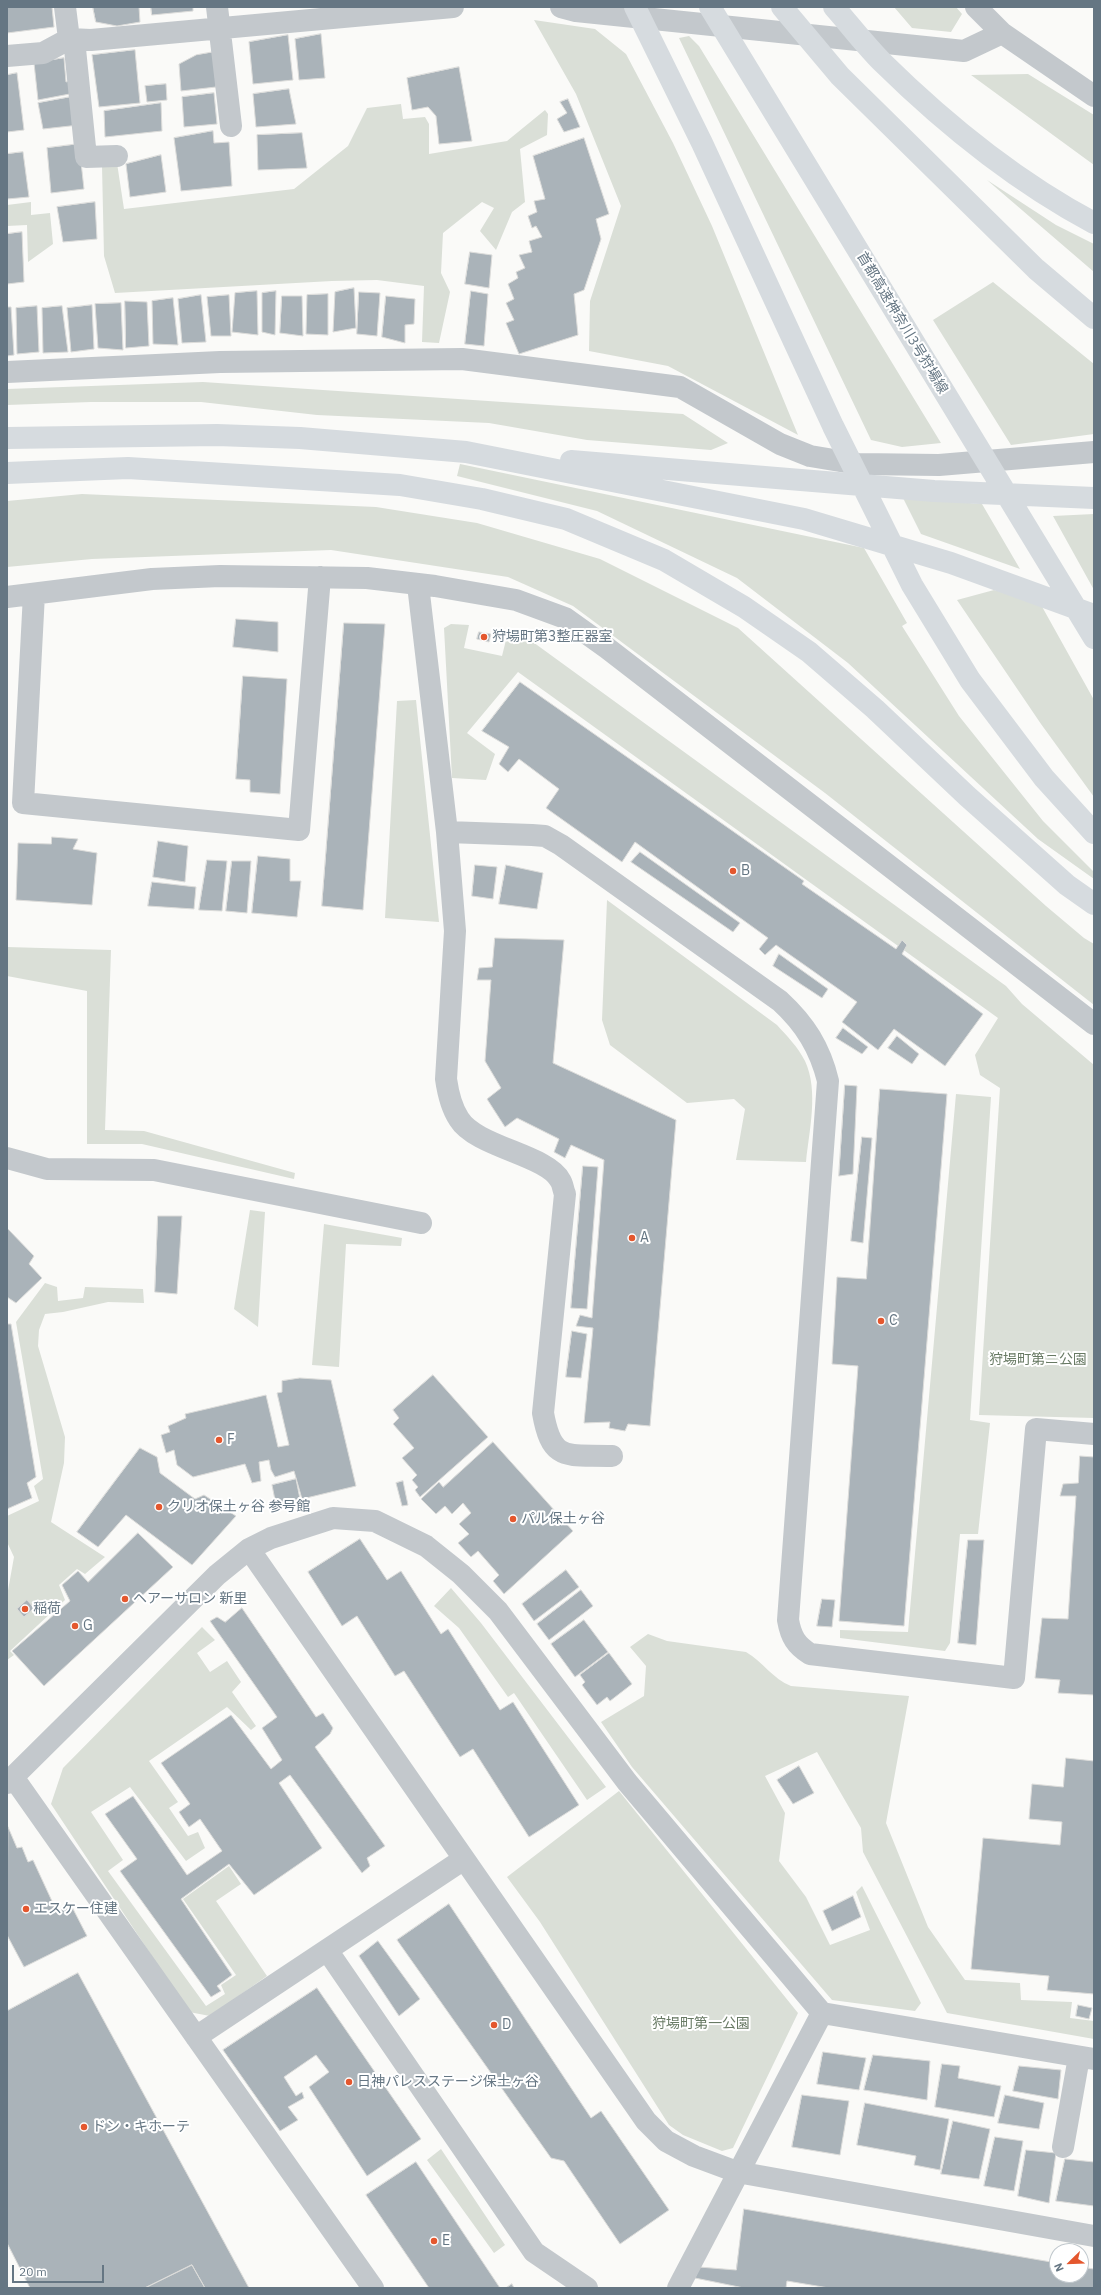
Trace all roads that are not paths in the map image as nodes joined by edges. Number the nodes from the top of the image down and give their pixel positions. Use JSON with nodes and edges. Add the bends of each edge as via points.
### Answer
{"nodes":[{"id":1,"x":65,"y":7,"type":"edge"},
{"id":2,"x":217,"y":7,"type":"edge"},
{"id":3,"x":453,"y":7,"type":"edge"},
{"id":4,"x":635,"y":7,"type":"edge"},
{"id":5,"x":710,"y":7,"type":"edge"},
{"id":6,"x":782,"y":7,"type":"edge"},
{"id":7,"x":834,"y":7,"type":"edge"},
{"id":8,"x":976,"y":7,"type":"edge"},
{"id":9,"x":568,"y":9,"type":"edge"},
{"id":10,"x":367,"y":11,"type":"edge"},
{"id":11,"x":220,"y":28,"type":"junction"},
{"id":12,"x":1002,"y":33,"type":"junction"},
{"id":13,"x":72,"y":39,"type":"junction"},
{"id":14,"x":7,"y":56,"type":"edge"},
{"id":15,"x":1094,"y":96,"type":"edge"},
{"id":16,"x":231,"y":126,"type":"dead end"},
{"id":17,"x":116,"y":156,"type":"dead end"},
{"id":18,"x":1094,"y":223,"type":"edge"},
{"id":19,"x":1094,"y":318,"type":"edge"},
{"id":20,"x":7,"y":372,"type":"edge"},
{"id":21,"x":7,"y":438,"type":"edge"},
{"id":22,"x":466,"y":452,"type":"junction"},
{"id":23,"x":1094,"y":452,"type":"edge"},
{"id":24,"x":7,"y":473,"type":"edge"},
{"id":25,"x":1094,"y":498,"type":"edge"},
{"id":26,"x":320,"y":577,"type":"junction"},
{"id":27,"x":418,"y":585,"type":"junction"},
{"id":28,"x":34,"y":594,"type":"junction"},
{"id":29,"x":7,"y":597,"type":"edge"},
{"id":30,"x":1094,"y":615,"type":"edge"},
{"id":31,"x":1094,"y":638,"type":"edge"},
{"id":32,"x":447,"y":832,"type":"junction"},
{"id":33,"x":1094,"y":833,"type":"edge"},
{"id":34,"x":1094,"y":904,"type":"edge"},
{"id":35,"x":1094,"y":1024,"type":"edge"},
{"id":36,"x":7,"y":1158,"type":"edge"},
{"id":37,"x":421,"y":1223,"type":"dead end"},
{"id":38,"x":1094,"y":1434,"type":"edge"},
{"id":39,"x":612,"y":1456,"type":"dead end"},
{"id":40,"x":250,"y":1549,"type":"junction"},
{"id":41,"x":10,"y":1780,"type":"edge"},
{"id":42,"x":464,"y":1859,"type":"junction"},
{"id":43,"x":326,"y":1950,"type":"junction"},
{"id":44,"x":822,"y":2013,"type":"junction"},
{"id":45,"x":196,"y":2037,"type":"junction"},
{"id":46,"x":1086,"y":2058,"type":"edge"},
{"id":47,"x":1063,"y":2147,"type":"dead end"},
{"id":48,"x":738,"y":2172,"type":"junction"},
{"id":49,"x":1094,"y":2236,"type":"edge"},
{"id":50,"x":373,"y":2288,"type":"edge"},
{"id":51,"x":587,"y":2288,"type":"edge"},
{"id":52,"x":678,"y":2288,"type":"edge"}],
"edges":[{"from":1,"to":13,"type":"street"},
{"from":2,"to":11,"type":"street"},
{"from":3,"to":10,"type":"street"},
{"from":4,"to":33,"type":"highway","via":[[702,143],[832,426],[912,586],[970,680],[1044,778]]},
{"from":5,"to":31,"type":"highway","name":"首都高速神奈川3号狩場線"},
{"from":6,"to":19,"type":"highway","via":[[840,76],[1036,269]]},
{"from":7,"to":18,"type":"highway","via":[[881,62],[962,134],[1011,173]]},
{"from":8,"to":12,"type":"street"},
{"from":9,"to":12,"type":"street","via":[[964,51]]},
{"from":10,"to":11,"type":"street"},
{"from":11,"to":13,"type":"street","via":[[90,40]]},
{"from":11,"to":16,"type":"street"},
{"from":12,"to":15,"type":"street"},
{"from":13,"to":14,"type":"street","via":[[43,53]]},
{"from":13,"to":17,"type":"street","via":[[86,157]]},
{"from":20,"to":23,"type":"street","via":[[220,362],[462,359],[680,387],[780,444],[810,456],[858,464],[939,465]]},
{"from":21,"to":22,"type":"highway","via":[[135,435],[300,438]]},
{"from":22,"to":25,"type":"highway","via":[[934,490]]},
{"from":22,"to":30,"type":"highway","via":[[804,519],[951,563]]},
{"from":24,"to":34,"type":"highway","via":[[128,468],[400,485],[482,499],[566,519],[664,560],[744,607],[809,652],[1067,885]]},
{"from":26,"to":27,"type":"street","via":[[367,578]]},
{"from":26,"to":28,"type":"street","via":[[220,576],[152,579]]},
{"from":26,"to":28,"type":"street","via":[[299,830],[23,804]]},
{"from":27,"to":32,"type":"street"},
{"from":27,"to":35,"type":"street","via":[[516,600],[564,618],[607,648]]},
{"from":28,"to":29,"type":"street"},
{"from":32,"to":38,"type":"street","via":[[532,834],[544,836],[561,844],[780,1001],[806,1029],[822,1059],[828,1081],[788,1620],[791,1636],[798,1646],[810,1654],[1014,1678],[1036,1430]]},
{"from":32,"to":39,"type":"street","via":[[455,931],[446,1079],[450,1101],[459,1120],[472,1132],[550,1169],[560,1179],[565,1194],[543,1413],[546,1433],[555,1449],[566,1454]]},
{"from":36,"to":37,"type":"street","via":[[47,1169],[154,1170]]},
{"from":40,"to":41,"type":"street","via":[[217,1575]]},
{"from":40,"to":42,"type":"street"},
{"from":40,"to":44,"type":"street","via":[[294,1529],[333,1518],[375,1521],[426,1546],[461,1574],[498,1611],[627,1782]]},
{"from":41,"to":45,"type":"street"},
{"from":42,"to":43,"type":"street"},
{"from":42,"to":48,"type":"street","via":[[646,2121],[666,2141],[694,2156]]},
{"from":43,"to":45,"type":"street"},
{"from":43,"to":51,"type":"street","via":[[534,2252]]},
{"from":44,"to":46,"type":"street"},
{"from":44,"to":48,"type":"street"},
{"from":45,"to":50,"type":"street"},
{"from":46,"to":47,"type":"street"},
{"from":48,"to":49,"type":"street"},
{"from":48,"to":52,"type":"street"}]}
